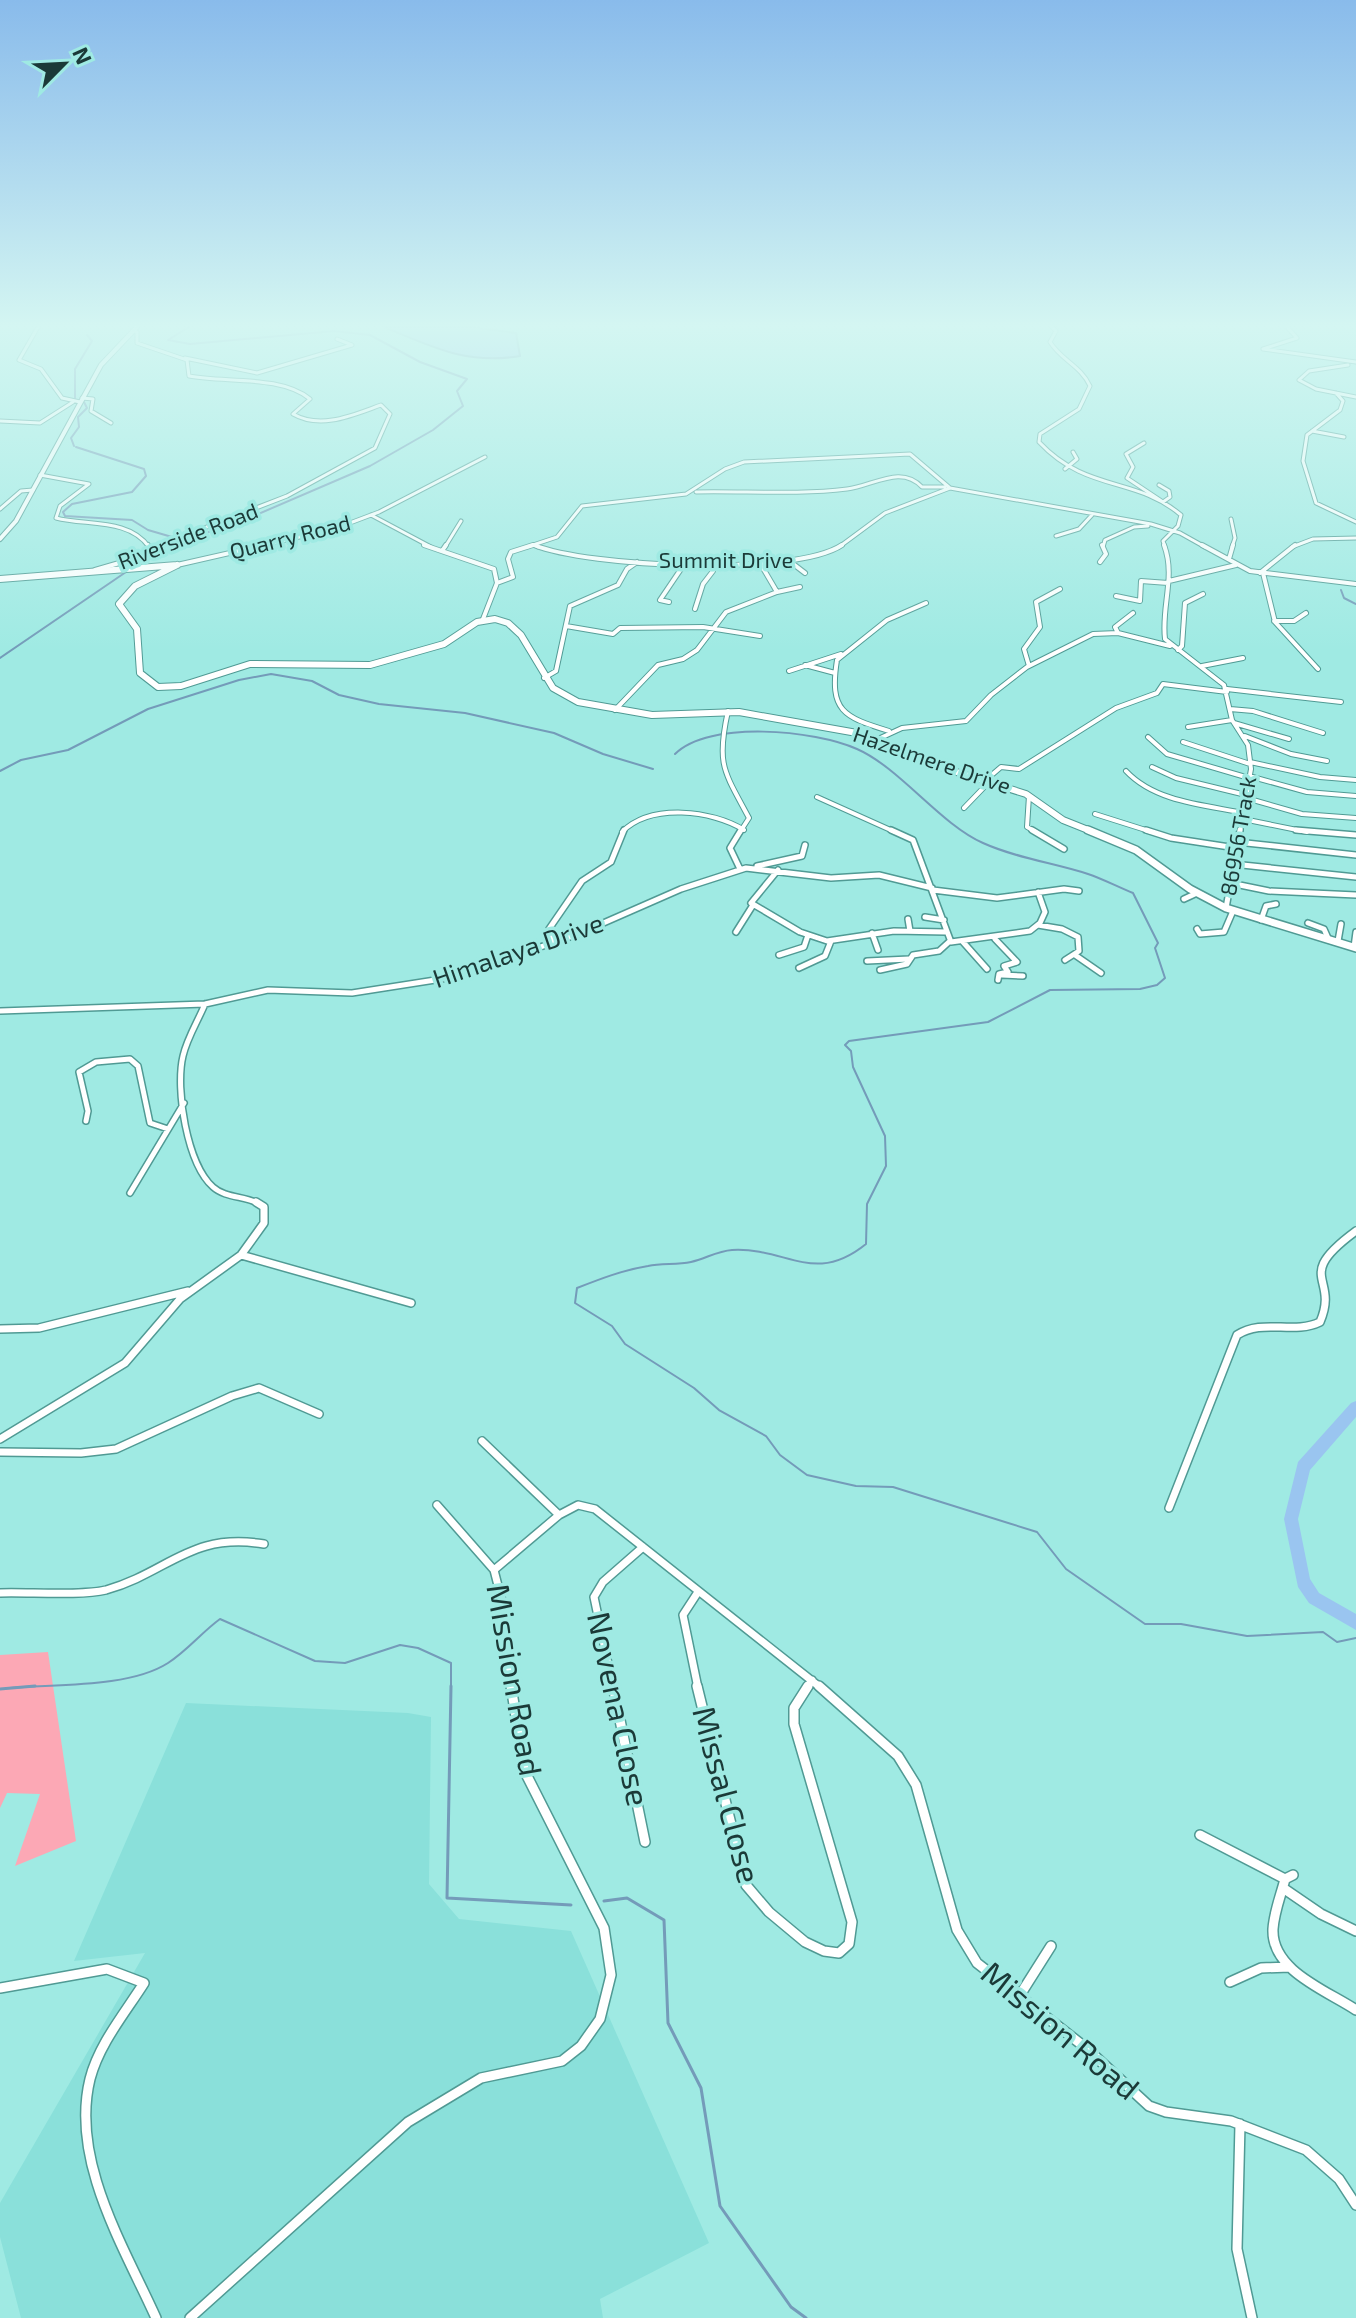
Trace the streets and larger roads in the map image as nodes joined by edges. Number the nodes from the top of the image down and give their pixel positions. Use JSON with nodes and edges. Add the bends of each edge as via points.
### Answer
{"nodes":[{"id":1,"x":62,"y":435,"type":"edge"},
{"id":2,"x":381,"y":435,"type":"edge"},
{"id":3,"x":1038,"y":435,"type":"edge"},
{"id":4,"x":1309,"y":435,"type":"edge"},
{"id":5,"x":1334,"y":435,"type":"edge"},
{"id":6,"x":1344,"y":437,"type":"dead end"},
{"id":7,"x":1144,"y":443,"type":"dead end"},
{"id":8,"x":1073,"y":452,"type":"dead end"},
{"id":9,"x":485,"y":457,"type":"dead end"},
{"id":10,"x":1065,"y":469,"type":"junction"},
{"id":11,"x":40,"y":475,"type":"junction"},
{"id":12,"x":1159,"y":485,"type":"dead end"},
{"id":13,"x":949,"y":488,"type":"junction"},
{"id":14,"x":33,"y":490,"type":"junction"},
{"id":15,"x":692,"y":492,"type":"junction"},
{"id":16,"x":1163,"y":502,"type":"junction"},
{"id":17,"x":0,"y":509,"type":"edge"},
{"id":18,"x":371,"y":515,"type":"junction"},
{"id":19,"x":1092,"y":515,"type":"junction"},
{"id":20,"x":1231,"y":519,"type":"dead end"},
{"id":21,"x":461,"y":521,"type":"dead end"},
{"id":22,"x":1356,"y":522,"type":"edge"},
{"id":23,"x":1160,"y":526,"type":"junction"},
{"id":24,"x":1174,"y":530,"type":"junction"},
{"id":25,"x":1056,"y":536,"type":"dead end"},
{"id":26,"x":1356,"y":538,"type":"edge"},
{"id":27,"x":0,"y":539,"type":"edge"},
{"id":28,"x":534,"y":545,"type":"junction"},
{"id":29,"x":150,"y":548,"type":"junction"},
{"id":30,"x":442,"y":551,"type":"junction"},
{"id":31,"x":1229,"y":559,"type":"junction"},
{"id":32,"x":666,"y":560,"type":"junction"},
{"id":33,"x":644,"y":561,"type":"junction"},
{"id":34,"x":712,"y":562,"type":"junction"},
{"id":35,"x":1100,"y":562,"type":"dead end"},
{"id":36,"x":760,"y":563,"type":"junction"},
{"id":37,"x":792,"y":563,"type":"junction"},
{"id":38,"x":177,"y":565,"type":"junction"},
{"id":39,"x":1236,"y":565,"type":"junction"},
{"id":40,"x":84,"y":573,"type":"junction"},
{"id":41,"x":805,"y":573,"type":"dead end"},
{"id":42,"x":1262,"y":573,"type":"junction"},
{"id":43,"x":0,"y":579,"type":"edge"},
{"id":44,"x":1168,"y":582,"type":"junction"},
{"id":45,"x":497,"y":583,"type":"junction"},
{"id":46,"x":1356,"y":584,"type":"edge"},
{"id":47,"x":800,"y":587,"type":"dead end"},
{"id":48,"x":1060,"y":589,"type":"dead end"},
{"id":49,"x":777,"y":592,"type":"junction"},
{"id":50,"x":1203,"y":594,"type":"dead end"},
{"id":51,"x":1116,"y":596,"type":"dead end"},
{"id":52,"x":669,"y":602,"type":"dead end"},
{"id":53,"x":926,"y":603,"type":"dead end"},
{"id":54,"x":695,"y":609,"type":"dead end"},
{"id":55,"x":1133,"y":613,"type":"dead end"},
{"id":56,"x":1306,"y":613,"type":"dead end"},
{"id":57,"x":483,"y":619,"type":"junction"},
{"id":58,"x":1274,"y":621,"type":"junction"},
{"id":59,"x":566,"y":626,"type":"junction"},
{"id":60,"x":712,"y":628,"type":"junction"},
{"id":61,"x":1118,"y":633,"type":"junction"},
{"id":62,"x":760,"y":636,"type":"dead end"},
{"id":63,"x":1170,"y":646,"type":"junction"},
{"id":64,"x":1178,"y":650,"type":"junction"},
{"id":65,"x":841,"y":654,"type":"junction"},
{"id":66,"x":1243,"y":658,"type":"dead end"},
{"id":67,"x":805,"y":665,"type":"junction"},
{"id":68,"x":1029,"y":666,"type":"junction"},
{"id":69,"x":1202,"y":666,"type":"junction"},
{"id":70,"x":1318,"y":669,"type":"dead end"},
{"id":71,"x":789,"y":671,"type":"dead end"},
{"id":72,"x":835,"y":673,"type":"junction"},
{"id":73,"x":544,"y":678,"type":"junction"},
{"id":74,"x":1227,"y":690,"type":"junction"},
{"id":75,"x":1341,"y":702,"type":"dead end"},
{"id":76,"x":1230,"y":709,"type":"junction"},
{"id":77,"x":615,"y":710,"type":"junction"},
{"id":78,"x":728,"y":711,"type":"junction"},
{"id":79,"x":1233,"y":721,"type":"junction"},
{"id":80,"x":1188,"y":727,"type":"dead end"},
{"id":81,"x":890,"y":732,"type":"junction"},
{"id":82,"x":1323,"y":733,"type":"dead end"},
{"id":83,"x":1241,"y":734,"type":"junction"},
{"id":84,"x":1148,"y":737,"type":"dead end"},
{"id":85,"x":1289,"y":739,"type":"dead end"},
{"id":86,"x":876,"y":740,"type":"junction"},
{"id":87,"x":1183,"y":742,"type":"dead end"},
{"id":88,"x":1327,"y":761,"type":"dead end"},
{"id":89,"x":1250,"y":763,"type":"junction"},
{"id":90,"x":1152,"y":767,"type":"dead end"},
{"id":91,"x":1126,"y":771,"type":"dead end"},
{"id":92,"x":1249,"y":777,"type":"junction"},
{"id":93,"x":989,"y":780,"type":"junction"},
{"id":94,"x":1356,"y":780,"type":"edge"},
{"id":95,"x":1029,"y":796,"type":"junction"},
{"id":96,"x":1356,"y":796,"type":"edge"},
{"id":97,"x":817,"y":797,"type":"dead end"},
{"id":98,"x":1246,"y":797,"type":"junction"},
{"id":99,"x":964,"y":808,"type":"dead end"},
{"id":100,"x":1095,"y":814,"type":"dead end"},
{"id":101,"x":1244,"y":816,"type":"junction"},
{"id":102,"x":1356,"y":818,"type":"edge"},
{"id":103,"x":744,"y":830,"type":"junction"},
{"id":104,"x":1356,"y":835,"type":"edge"},
{"id":105,"x":805,"y":845,"type":"dead end"},
{"id":106,"x":1237,"y":845,"type":"junction"},
{"id":107,"x":1064,"y":849,"type":"dead end"},
{"id":108,"x":1356,"y":855,"type":"edge"},
{"id":109,"x":1233,"y":864,"type":"junction"},
{"id":110,"x":754,"y":868,"type":"junction"},
{"id":111,"x":740,"y":869,"type":"junction"},
{"id":112,"x":778,"y":870,"type":"junction"},
{"id":113,"x":1356,"y":877,"type":"edge"},
{"id":114,"x":1230,"y":883,"type":"junction"},
{"id":115,"x":932,"y":889,"type":"junction"},
{"id":116,"x":1079,"y":891,"type":"dead end"},
{"id":117,"x":1038,"y":892,"type":"junction"},
{"id":118,"x":1197,"y":893,"type":"junction"},
{"id":119,"x":1356,"y":895,"type":"edge"},
{"id":120,"x":1184,"y":899,"type":"dead end"},
{"id":121,"x":1276,"y":904,"type":"dead end"},
{"id":122,"x":753,"y":905,"type":"junction"},
{"id":123,"x":1229,"y":910,"type":"junction"},
{"id":124,"x":925,"y":917,"type":"dead end"},
{"id":125,"x":908,"y":919,"type":"dead end"},
{"id":126,"x":944,"y":920,"type":"junction"},
{"id":127,"x":1261,"y":920,"type":"junction"},
{"id":128,"x":1308,"y":923,"type":"dead end"},
{"id":129,"x":1341,"y":924,"type":"dead end"},
{"id":130,"x":1038,"y":925,"type":"junction"},
{"id":131,"x":1197,"y":929,"type":"dead end"},
{"id":132,"x":910,"y":931,"type":"junction"},
{"id":133,"x":736,"y":932,"type":"dead end"},
{"id":134,"x":946,"y":932,"type":"junction"},
{"id":135,"x":1356,"y":932,"type":"edge"},
{"id":136,"x":872,"y":933,"type":"junction"},
{"id":137,"x":808,"y":935,"type":"junction"},
{"id":138,"x":1328,"y":938,"type":"junction"},
{"id":139,"x":995,"y":939,"type":"junction"},
{"id":140,"x":831,"y":941,"type":"junction"},
{"id":141,"x":950,"y":941,"type":"junction"},
{"id":142,"x":1338,"y":941,"type":"junction"},
{"id":143,"x":963,"y":942,"type":"junction"},
{"id":144,"x":553,"y":943,"type":"junction"},
{"id":145,"x":1355,"y":947,"type":"edge"},
{"id":146,"x":878,"y":950,"type":"dead end"},
{"id":147,"x":927,"y":953,"type":"junction"},
{"id":148,"x":779,"y":955,"type":"dead end"},
{"id":149,"x":1075,"y":955,"type":"junction"},
{"id":150,"x":900,"y":956,"type":"dead end"},
{"id":151,"x":911,"y":957,"type":"junction"},
{"id":152,"x":1065,"y":960,"type":"dead end"},
{"id":153,"x":867,"y":961,"type":"dead end"},
{"id":154,"x":927,"y":964,"type":"dead end"},
{"id":155,"x":799,"y":968,"type":"dead end"},
{"id":156,"x":987,"y":969,"type":"dead end"},
{"id":157,"x":880,"y":970,"type":"dead end"},
{"id":158,"x":1101,"y":973,"type":"dead end"},
{"id":159,"x":1023,"y":976,"type":"dead end"},
{"id":160,"x":205,"y":1004,"type":"junction"},
{"id":161,"x":0,"y":1011,"type":"edge"},
{"id":162,"x":184,"y":1103,"type":"junction"},
{"id":163,"x":86,"y":1121,"type":"dead end"},
{"id":164,"x":168,"y":1129,"type":"junction"},
{"id":165,"x":130,"y":1193,"type":"dead end"},
{"id":166,"x":1356,"y":1231,"type":"edge"},
{"id":167,"x":241,"y":1255,"type":"junction"},
{"id":168,"x":189,"y":1290,"type":"junction"},
{"id":169,"x":411,"y":1303,"type":"dead end"},
{"id":170,"x":0,"y":1329,"type":"edge"},
{"id":171,"x":319,"y":1414,"type":"dead end"},
{"id":172,"x":0,"y":1439,"type":"edge"},
{"id":173,"x":482,"y":1441,"type":"dead end"},
{"id":174,"x":0,"y":1452,"type":"edge"},
{"id":175,"x":437,"y":1505,"type":"dead end"},
{"id":176,"x":1169,"y":1508,"type":"dead end"},
{"id":177,"x":559,"y":1515,"type":"junction"},
{"id":178,"x":264,"y":1544,"type":"dead end"},
{"id":179,"x":643,"y":1547,"type":"junction"},
{"id":180,"x":494,"y":1570,"type":"junction"},
{"id":181,"x":698,"y":1592,"type":"junction"},
{"id":182,"x":0,"y":1593,"type":"edge"},
{"id":183,"x":812,"y":1680,"type":"junction"},
{"id":184,"x":1200,"y":1835,"type":"dead end"},
{"id":185,"x":645,"y":1842,"type":"dead end"},
{"id":186,"x":1287,"y":1881,"type":"junction"},
{"id":187,"x":1356,"y":1931,"type":"edge"},
{"id":188,"x":1051,"y":1946,"type":"dead end"},
{"id":189,"x":1290,"y":1967,"type":"junction"},
{"id":190,"x":1230,"y":1982,"type":"dead end"},
{"id":191,"x":0,"y":1988,"type":"edge"},
{"id":192,"x":1020,"y":1995,"type":"junction"},
{"id":193,"x":1356,"y":2010,"type":"edge"},
{"id":194,"x":1240,"y":2124,"type":"junction"},
{"id":195,"x":1356,"y":2205,"type":"edge"},
{"id":196,"x":156,"y":2318,"type":"edge"},
{"id":197,"x":190,"y":2318,"type":"edge"},
{"id":198,"x":1252,"y":2318,"type":"edge"}],
"edges":[{"from":1,"to":11,"type":"street"},
{"from":2,"to":29,"type":"street","name":"Riverside Road","via":[[375,448],[276,502]]},
{"from":3,"to":10,"type":"street","via":[[1048,454]]},
{"from":4,"to":22,"type":"street","via":[[1303,461],[1316,503]]},
{"from":5,"to":6,"type":"street"},
{"from":7,"to":16,"type":"street","via":[[1126,454],[1133,467],[1127,478]]},
{"from":8,"to":10,"type":"street","via":[[1077,459]]},
{"from":9,"to":18,"type":"street","name":"Quarry Road"},
{"from":10,"to":16,"type":"street"},
{"from":11,"to":14,"type":"street"},
{"from":11,"to":29,"type":"street","via":[[89,484],[60,506],[56,518],[115,528],[143,538]]},
{"from":12,"to":16,"type":"street","via":[[1169,491]]},
{"from":13,"to":15,"type":"street","via":[[922,487],[902,475],[848,489]]},
{"from":13,"to":15,"type":"street","via":[[913,455],[880,453],[737,464]]},
{"from":13,"to":19,"type":"street"},
{"from":13,"to":37,"type":"street","name":"Summit Drive","via":[[882,515],[833,551]]},
{"from":14,"to":17,"type":"street","via":[[21,491]]},
{"from":14,"to":27,"type":"street"},
{"from":15,"to":28,"type":"street","via":[[650,501],[589,504],[574,512],[557,537]]},
{"from":16,"to":24,"type":"street","via":[[1181,515]]},
{"from":18,"to":30,"type":"street"},
{"from":18,"to":38,"type":"street","name":"Quarry Road","via":[[321,533]]},
{"from":19,"to":23,"type":"street"},
{"from":19,"to":25,"type":"street","via":[[1075,531]]},
{"from":20,"to":31,"type":"street","via":[[1235,538]]},
{"from":21,"to":30,"type":"street"},
{"from":23,"to":24,"type":"street"},
{"from":23,"to":35,"type":"street","via":[[1138,526],[1111,536],[1103,542],[1106,554]]},
{"from":24,"to":31,"type":"street"},
{"from":24,"to":44,"type":"street","via":[[1162,545],[1172,561]]},
{"from":26,"to":42,"type":"street","via":[[1297,543]]},
{"from":28,"to":33,"type":"street","name":"Summit Drive","via":[[581,560]]},
{"from":28,"to":45,"type":"street","via":[[508,555],[513,577]]},
{"from":29,"to":40,"type":"street","name":"Riverside Road","via":[[126,562]]},
{"from":30,"to":45,"type":"street","via":[[487,565],[497,573]]},
{"from":31,"to":39,"type":"street"},
{"from":32,"to":33,"type":"street","name":"Summit Drive"},
{"from":32,"to":34,"type":"street","name":"Summit Drive"},
{"from":32,"to":52,"type":"street","via":[[681,569],[660,600]]},
{"from":33,"to":59,"type":"street","via":[[629,566],[615,587],[573,603]]},
{"from":34,"to":36,"type":"street","name":"Summit Drive"},
{"from":34,"to":54,"type":"street","via":[[713,571]]},
{"from":36,"to":37,"type":"street","name":"Summit Drive"},
{"from":36,"to":49,"type":"street"},
{"from":37,"to":41,"type":"street"},
{"from":38,"to":40,"type":"street"},
{"from":38,"to":57,"type":"street","via":[[135,586],[119,604],[137,629],[140,673],[158,687],[174,688],[250,664],[370,665],[444,644]]},
{"from":39,"to":42,"type":"street"},
{"from":39,"to":44,"type":"street"},
{"from":40,"to":43,"type":"street"},
{"from":42,"to":46,"type":"street"},
{"from":42,"to":58,"type":"street","via":[[1269,582]]},
{"from":44,"to":51,"type":"street","via":[[1139,582],[1140,601]]},
{"from":44,"to":63,"type":"street","via":[[1163,622]]},
{"from":45,"to":57,"type":"street"},
{"from":47,"to":49,"type":"street"},
{"from":48,"to":68,"type":"street","via":[[1036,602],[1040,627],[1022,651]]},
{"from":49,"to":60,"type":"street","via":[[730,610]]},
{"from":50,"to":64,"type":"street","via":[[1185,603]]},
{"from":53,"to":65,"type":"street","via":[[887,620]]},
{"from":55,"to":61,"type":"street","via":[[1115,627]]},
{"from":56,"to":58,"type":"street","via":[[1294,621]]},
{"from":57,"to":73,"type":"street","name":"Hazelmere Drive","via":[[502,620],[521,635]]},
{"from":58,"to":70,"type":"street"},
{"from":59,"to":60,"type":"street","via":[[613,634],[623,627]]},
{"from":59,"to":73,"type":"street","via":[[556,671]]},
{"from":60,"to":62,"type":"street"},
{"from":60,"to":77,"type":"street","via":[[692,655],[658,665]]},
{"from":61,"to":63,"type":"street"},
{"from":61,"to":68,"type":"street","via":[[1093,634]]},
{"from":63,"to":64,"type":"street"},
{"from":64,"to":69,"type":"street"},
{"from":65,"to":67,"type":"street"},
{"from":65,"to":72,"type":"street"},
{"from":66,"to":69,"type":"street"},
{"from":67,"to":71,"type":"street"},
{"from":67,"to":72,"type":"street"},
{"from":68,"to":81,"type":"street","via":[[966,721]]},
{"from":69,"to":74,"type":"street"},
{"from":72,"to":81,"type":"street","via":[[837,702],[848,719]]},
{"from":73,"to":77,"type":"street","name":"Hazelmere Drive","via":[[563,695]]},
{"from":74,"to":75,"type":"street"},
{"from":74,"to":76,"type":"street","name":"86956 Track"},
{"from":74,"to":93,"type":"street","via":[[1163,684],[1157,693],[1137,697],[1019,769],[1001,767]]},
{"from":76,"to":79,"type":"street","name":"86956 Track"},
{"from":76,"to":82,"type":"street"},
{"from":77,"to":78,"type":"street","name":"Hazelmere Drive","via":[[668,715]]},
{"from":78,"to":86,"type":"street","name":"Hazelmere Drive"},
{"from":78,"to":103,"type":"street","via":[[723,770],[749,815]]},
{"from":79,"to":80,"type":"street"},
{"from":79,"to":83,"type":"street","name":"86956 Track"},
{"from":79,"to":85,"type":"street"},
{"from":81,"to":86,"type":"street"},
{"from":83,"to":88,"type":"street","via":[[1291,754]]},
{"from":83,"to":89,"type":"street","name":"86956 Track"},
{"from":84,"to":92,"type":"street","via":[[1167,754]]},
{"from":86,"to":93,"type":"street","name":"Hazelmere Drive","via":[[928,763]]},
{"from":87,"to":89,"type":"street"},
{"from":89,"to":92,"type":"street","name":"86956 Track"},
{"from":89,"to":94,"type":"street"},
{"from":90,"to":98,"type":"street"},
{"from":91,"to":101,"type":"street","via":[[1164,794]]},
{"from":92,"to":96,"type":"street","via":[[1307,792]]},
{"from":92,"to":98,"type":"street","name":"86956 Track"},
{"from":93,"to":95,"type":"street","name":"Hazelmere Drive"},
{"from":93,"to":99,"type":"street"},
{"from":95,"to":107,"type":"street","via":[[1027,827]]},
{"from":95,"to":118,"type":"street","name":"Hazelmere Drive","via":[[1063,820],[1136,850]]},
{"from":97,"to":115,"type":"street","via":[[913,840]]},
{"from":98,"to":101,"type":"street","name":"86956 Track"},
{"from":98,"to":102,"type":"street","via":[[1302,814]]},
{"from":100,"to":106,"type":"street","via":[[1171,838]]},
{"from":101,"to":104,"type":"street","via":[[1305,832]]},
{"from":101,"to":106,"type":"street","name":"86956 Track"},
{"from":103,"to":111,"type":"street","via":[[730,848]]},
{"from":103,"to":144,"type":"street","via":[[686,812],[628,826],[611,862],[582,881],[564,904],[549,929]]},
{"from":105,"to":110,"type":"street","via":[[802,856]]},
{"from":106,"to":108,"type":"street"},
{"from":106,"to":109,"type":"street","name":"86956 Track"},
{"from":109,"to":113,"type":"street"},
{"from":109,"to":114,"type":"street","name":"86956 Track"},
{"from":110,"to":111,"type":"street","name":"Himalaya Drive"},
{"from":110,"to":112,"type":"street","name":"Himalaya Drive"},
{"from":111,"to":144,"type":"street","name":"Himalaya Drive"},
{"from":112,"to":115,"type":"street","name":"Himalaya Drive","via":[[831,878],[879,875]]},
{"from":112,"to":122,"type":"street","via":[[752,898]]},
{"from":114,"to":119,"type":"street","via":[[1269,891]]},
{"from":114,"to":123,"type":"street","name":"86956 Track"},
{"from":115,"to":117,"type":"street","name":"Himalaya Drive","via":[[997,898]]},
{"from":115,"to":126,"type":"street"},
{"from":116,"to":117,"type":"street","name":"Himalaya Drive"},
{"from":117,"to":130,"type":"street","via":[[1045,912]]},
{"from":118,"to":120,"type":"street"},
{"from":118,"to":123,"type":"street","name":"Hazelmere Drive"},
{"from":121,"to":127,"type":"street","via":[[1266,906]]},
{"from":122,"to":133,"type":"street"},
{"from":122,"to":137,"type":"street"},
{"from":123,"to":127,"type":"street","name":"Hazelmere Drive"},
{"from":123,"to":131,"type":"street","via":[[1224,932],[1200,934]]},
{"from":124,"to":126,"type":"street"},
{"from":125,"to":132,"type":"street"},
{"from":126,"to":134,"type":"street"},
{"from":127,"to":138,"type":"street","name":"Hazelmere Drive"},
{"from":128,"to":138,"type":"street","via":[[1324,929]]},
{"from":129,"to":142,"type":"street"},
{"from":130,"to":139,"type":"street"},
{"from":130,"to":149,"type":"street","via":[[1075,935],[1080,946]]},
{"from":132,"to":134,"type":"street"},
{"from":132,"to":136,"type":"street"},
{"from":134,"to":141,"type":"street"},
{"from":135,"to":145,"type":"street"},
{"from":136,"to":140,"type":"street"},
{"from":136,"to":146,"type":"street"},
{"from":137,"to":140,"type":"street"},
{"from":137,"to":148,"type":"street","via":[[804,947]]},
{"from":138,"to":142,"type":"street","name":"Hazelmere Drive"},
{"from":139,"to":143,"type":"street"},
{"from":139,"to":159,"type":"street","via":[[1017,962],[1004,966],[1008,972],[998,977]]},
{"from":140,"to":155,"type":"street","via":[[825,956]]},
{"from":141,"to":143,"type":"street"},
{"from":141,"to":147,"type":"street"},
{"from":142,"to":145,"type":"street","name":"Hazelmere Drive"},
{"from":143,"to":156,"type":"street"},
{"from":144,"to":160,"type":"street","name":"Himalaya Drive","via":[[463,974],[408,986],[352,993],[268,990]]},
{"from":147,"to":151,"type":"street"},
{"from":147,"to":154,"type":"street"},
{"from":149,"to":152,"type":"street"},
{"from":149,"to":158,"type":"street"},
{"from":150,"to":151,"type":"street"},
{"from":151,"to":153,"type":"street"},
{"from":151,"to":157,"type":"street","via":[[907,964]]},
{"from":160,"to":161,"type":"street","name":"Himalaya Drive"},
{"from":160,"to":162,"type":"street","via":[[182,1058]]},
{"from":162,"to":164,"type":"street"},
{"from":162,"to":167,"type":"street","via":[[188,1142],[208,1183],[264,1207],[264,1223]]},
{"from":163,"to":164,"type":"street","via":[[81,1069],[130,1059],[138,1066],[150,1123]]},
{"from":164,"to":165,"type":"street"},
{"from":166,"to":176,"type":"street","via":[[1322,1260],[1325,1311],[1320,1322],[1304,1328],[1249,1327],[1237,1335]]},
{"from":167,"to":168,"type":"street"},
{"from":167,"to":169,"type":"street"},
{"from":168,"to":170,"type":"street","via":[[39,1328]]},
{"from":168,"to":172,"type":"street","via":[[116,1371]]},
{"from":171,"to":174,"type":"street","via":[[259,1388],[116,1449]]},
{"from":173,"to":177,"type":"street"},
{"from":175,"to":180,"type":"street"},
{"from":177,"to":179,"type":"street","name":"Mission Road","via":[[586,1505]]},
{"from":177,"to":180,"type":"street","name":"Mission Road"},
{"from":178,"to":182,"type":"street","via":[[212,1542],[105,1590]]},
{"from":179,"to":181,"type":"street","name":"Mission Road"},
{"from":179,"to":185,"type":"street","name":"Novena Close","via":[[603,1582],[594,1597]]},
{"from":180,"to":197,"type":"street","name":"Mission Road","via":[[525,1772],[604,1928],[613,1979],[608,2003],[580,2047],[564,2061],[548,2069],[482,2078],[411,2120]]},
{"from":181,"to":183,"type":"street","name":"Mission Road"},
{"from":181,"to":183,"type":"street","name":"Missal Close","via":[[683,1615],[684,1633],[746,1885],[805,1943],[829,1954],[848,1943],[852,1922],[794,1724],[794,1708]]},
{"from":183,"to":192,"type":"street","name":"Mission Road","via":[[909,1769],[961,1941],[977,1963]]},
{"from":184,"to":186,"type":"street"},
{"from":186,"to":187,"type":"street","via":[[1321,1914]]},
{"from":186,"to":189,"type":"street","via":[[1273,1936]]},
{"from":188,"to":192,"type":"street"},
{"from":189,"to":190,"type":"street","via":[[1261,1968]]},
{"from":189,"to":193,"type":"street"},
{"from":191,"to":196,"type":"street","via":[[107,1969],[144,1983],[90,2078],[84,2127],[98,2180]]},
{"from":192,"to":194,"type":"street","name":"Mission Road","via":[[1149,2106]]},
{"from":194,"to":195,"type":"street","name":"Mission Road","via":[[1306,2150],[1324,2163]]},
{"from":194,"to":198,"type":"street","via":[[1237,2249]]}]}
